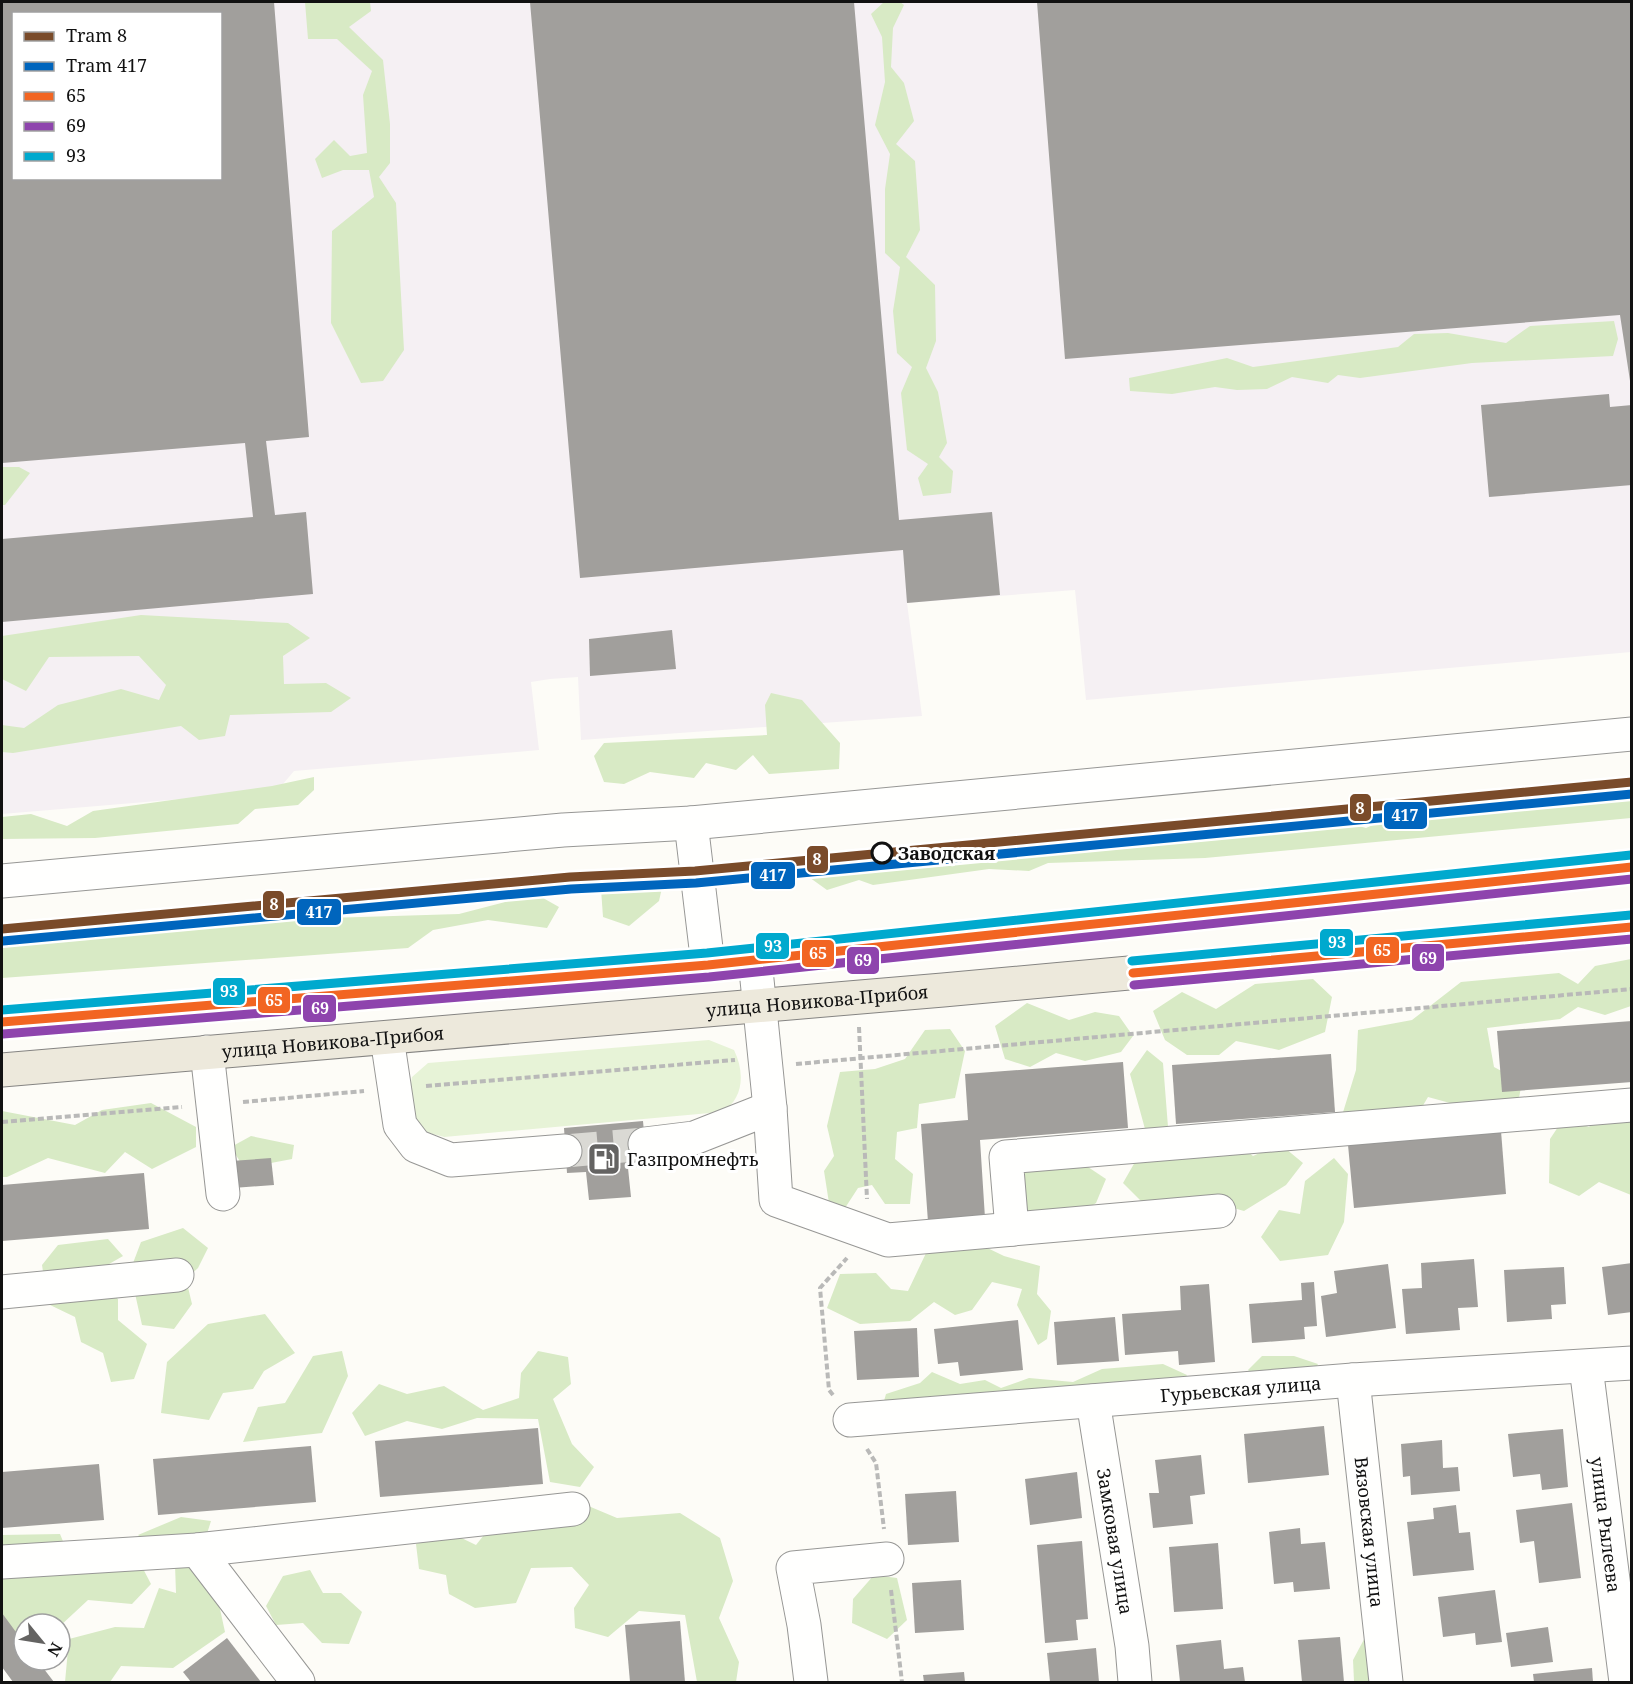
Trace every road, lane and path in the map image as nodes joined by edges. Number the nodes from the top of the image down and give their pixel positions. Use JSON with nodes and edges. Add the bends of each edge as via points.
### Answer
{"nodes":[{"id":1,"x":1632,"y":735,"type":"edge"},
{"id":2,"x":691,"y":823,"type":"junction"},
{"id":3,"x":1632,"y":867,"type":"edge"},
{"id":4,"x":2,"y":881,"type":"edge"},
{"id":5,"x":1632,"y":927,"type":"edge"},
{"id":6,"x":755,"y":960,"type":"junction"},
{"id":7,"x":708,"y":965,"type":"junction"},
{"id":8,"x":1632,"y":989,"type":"edge"},
{"id":9,"x":759,"y":1005,"type":"junction"},
{"id":10,"x":2,"y":1022,"type":"edge"},
{"id":11,"x":859,"y":1026,"type":"dead end"},
{"id":12,"x":387,"y":1038,"type":"junction"},
{"id":13,"x":207,"y":1052,"type":"junction"},
{"id":14,"x":765,"y":1058,"type":"junction"},
{"id":15,"x":861,"y":1059,"type":"junction"},
{"id":16,"x":2,"y":1070,"type":"edge"},
{"id":17,"x":394,"y":1089,"type":"junction"},
{"id":18,"x":212,"y":1104,"type":"junction"},
{"id":19,"x":1632,"y":1105,"type":"edge"},
{"id":20,"x":770,"y":1108,"type":"junction"},
{"id":21,"x":2,"y":1122,"type":"edge"},
{"id":22,"x":645,"y":1143,"type":"tunnel mouth"},
{"id":23,"x":565,"y":1151,"type":"tunnel mouth"},
{"id":24,"x":223,"y":1194,"type":"dead end"},
{"id":25,"x":1219,"y":1211,"type":"dead end"},
{"id":26,"x":1012,"y":1229,"type":"junction"},
{"id":27,"x":869,"y":1233,"type":"junction"},
{"id":28,"x":177,"y":1275,"type":"dead end"},
{"id":29,"x":2,"y":1292,"type":"edge"},
{"id":30,"x":1632,"y":1363,"type":"edge"},
{"id":31,"x":1586,"y":1367,"type":"junction"},
{"id":32,"x":1353,"y":1380,"type":"junction"},
{"id":33,"x":1093,"y":1401,"type":"junction"},
{"id":34,"x":850,"y":1420,"type":"junction"},
{"id":35,"x":573,"y":1509,"type":"dead end"},
{"id":36,"x":197,"y":1550,"type":"junction"},
{"id":37,"x":887,"y":1559,"type":"junction"},
{"id":38,"x":2,"y":1562,"type":"edge"},
{"id":39,"x":298,"y":1683,"type":"edge"},
{"id":40,"x":811,"y":1683,"type":"edge"},
{"id":41,"x":902,"y":1683,"type":"edge"},
{"id":42,"x":1135,"y":1683,"type":"edge"},
{"id":43,"x":1386,"y":1683,"type":"edge"},
{"id":44,"x":1626,"y":1683,"type":"edge"}],
"edges":[{"from":1,"to":2,"type":"street"},
{"from":2,"to":4,"type":"street","via":[[563,830]]},
{"from":2,"to":7,"type":"street"},
{"from":3,"to":6,"type":"main road"},
{"from":5,"to":9,"type":"main road","name":"улица Новикова-Прибоя"},
{"from":6,"to":7,"type":"main road"},
{"from":6,"to":9,"type":"street"},
{"from":7,"to":10,"type":"main road"},
{"from":8,"to":15,"type":"path"},
{"from":9,"to":12,"type":"main road","name":"улица Новикова-Прибоя"},
{"from":9,"to":14,"type":"street"},
{"from":11,"to":15,"type":"path"},
{"from":12,"to":13,"type":"main road","name":"улица Новикова-Прибоя"},
{"from":12,"to":17,"type":"street"},
{"from":13,"to":16,"type":"main road","name":"улица Новикова-Прибоя"},
{"from":13,"to":18,"type":"street"},
{"from":14,"to":15,"type":"path","via":[[796,1064]]},
{"from":14,"to":17,"type":"path"},
{"from":14,"to":20,"type":"street"},
{"from":15,"to":27,"type":"path"},
{"from":17,"to":18,"type":"path"},
{"from":17,"to":23,"type":"street","via":[[400,1125],[416,1146],[451,1160]]},
{"from":18,"to":21,"type":"path"},
{"from":18,"to":24,"type":"street"},
{"from":19,"to":26,"type":"street","via":[[1006,1157]]},
{"from":20,"to":22,"type":"street","via":[[694,1138]]},
{"from":20,"to":27,"type":"street","via":[[776,1200]]},
{"from":25,"to":26,"type":"street"},
{"from":26,"to":27,"type":"street","via":[[888,1240]]},
{"from":27,"to":34,"type":"path","via":[[820,1288],[829,1390]]},
{"from":28,"to":29,"type":"street"},
{"from":30,"to":31,"type":"street","name":"Гурьевская улица"},
{"from":31,"to":32,"type":"street","name":"Гурьевская улица"},
{"from":31,"to":44,"type":"street","name":"улица Рылеева"},
{"from":32,"to":33,"type":"street","name":"Гурьевская улица"},
{"from":32,"to":43,"type":"street","name":"Вязовская улица"},
{"from":33,"to":34,"type":"street","name":"Гурьевская улица"},
{"from":33,"to":42,"type":"street","name":"Замковая улица"},
{"from":34,"to":37,"type":"path","via":[[876,1462]]},
{"from":35,"to":36,"type":"street"},
{"from":36,"to":38,"type":"street"},
{"from":36,"to":39,"type":"street"},
{"from":37,"to":40,"type":"street","via":[[794,1568]]},
{"from":37,"to":41,"type":"path"}]}
